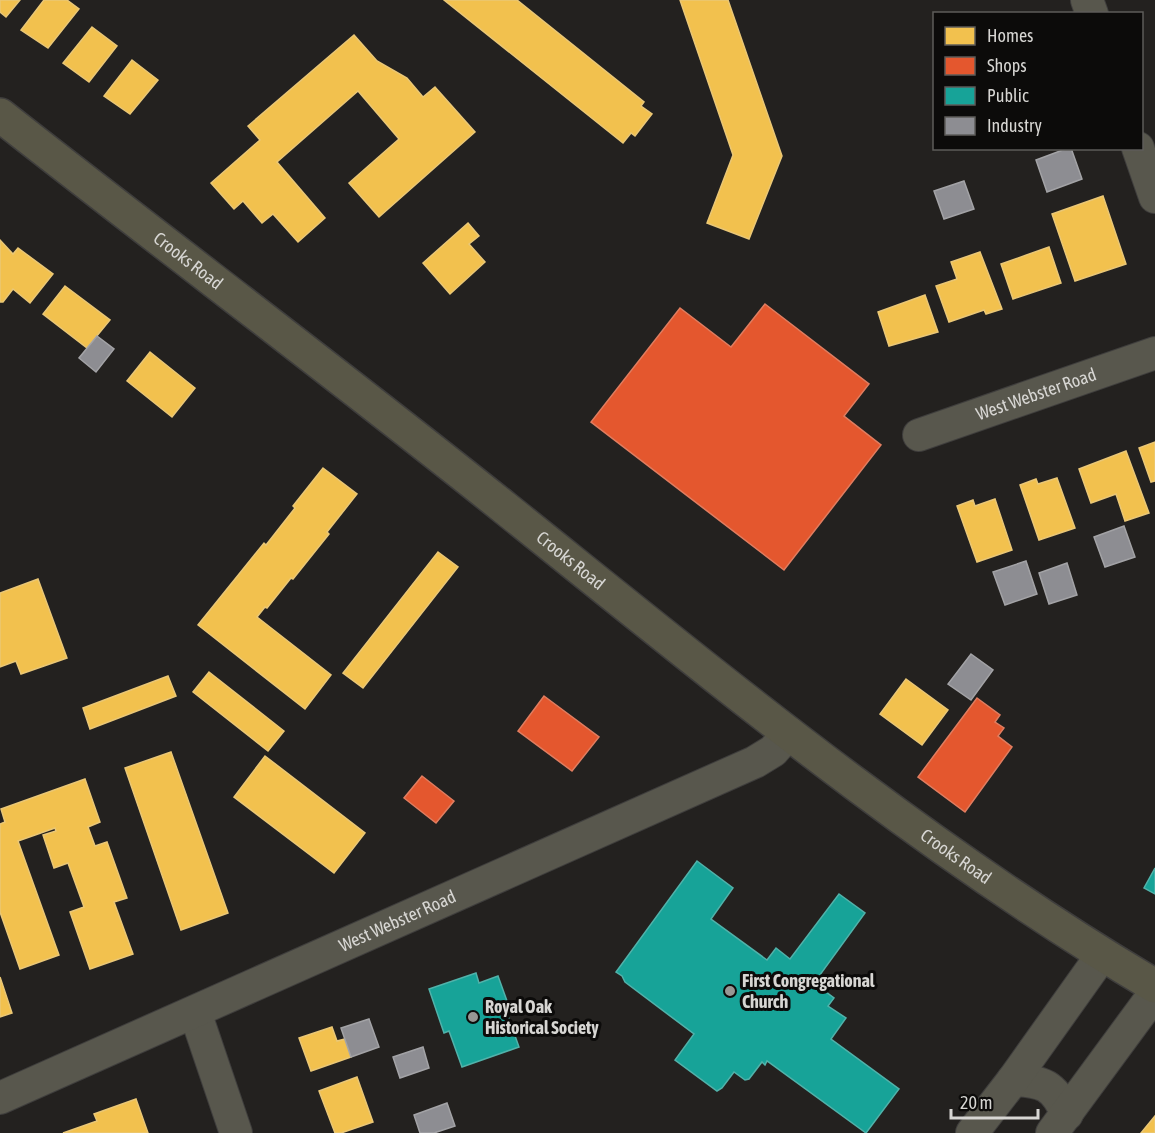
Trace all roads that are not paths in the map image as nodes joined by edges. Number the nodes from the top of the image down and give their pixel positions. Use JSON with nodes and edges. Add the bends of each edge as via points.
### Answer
{"nodes":[{"id":1,"x":0,"y":115,"type":"edge"},
{"id":2,"x":1139,"y":150,"type":"edge"},
{"id":3,"x":1155,"y":197,"type":"edge"},
{"id":4,"x":1155,"y":353,"type":"edge"},
{"id":5,"x":919,"y":435,"type":"dead end"},
{"id":6,"x":789,"y":733,"type":"junction"},
{"id":7,"x":1102,"y":955,"type":"junction"},
{"id":8,"x":1155,"y":986,"type":"edge"},
{"id":9,"x":1155,"y":993,"type":"edge"},
{"id":10,"x":195,"y":1012,"type":"junction"},
{"id":11,"x":1012,"y":1080,"type":"junction"},
{"id":12,"x":0,"y":1098,"type":"edge"},
{"id":13,"x":1059,"y":1123,"type":"edge"},
{"id":14,"x":236,"y":1133,"type":"edge"},
{"id":15,"x":972,"y":1133,"type":"edge"}],
"edges":[{"from":1,"to":6,"type":"main road","name":"Crooks Road"},
{"from":2,"to":3,"type":"street"},
{"from":4,"to":5,"type":"street","name":"West Webster Road"},
{"from":6,"to":7,"type":"main road","name":"Crooks Road","via":[[960,861]]},
{"from":6,"to":10,"type":"street","name":"West Webster Road","via":[[773,751],[755,762]]},
{"from":7,"to":8,"type":"main road","name":"Crooks Road"},
{"from":7,"to":11,"type":"street"},
{"from":9,"to":13,"type":"street"},
{"from":10,"to":12,"type":"street","name":"West Webster Road"},
{"from":10,"to":14,"type":"street"},
{"from":11,"to":13,"type":"street","via":[[1036,1080],[1060,1097]]},
{"from":11,"to":15,"type":"street"}]}
